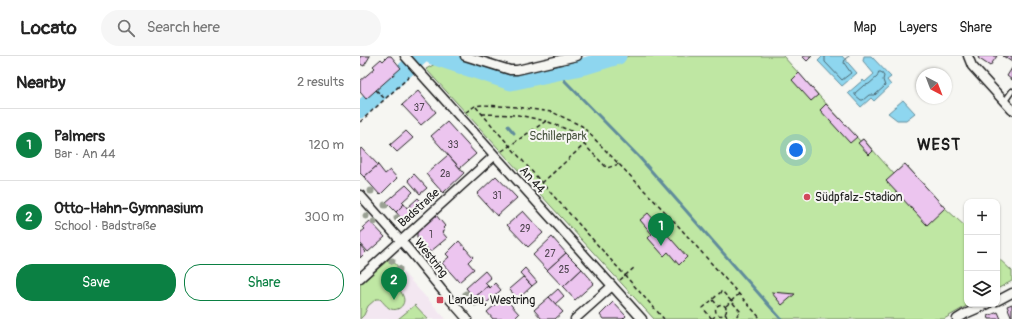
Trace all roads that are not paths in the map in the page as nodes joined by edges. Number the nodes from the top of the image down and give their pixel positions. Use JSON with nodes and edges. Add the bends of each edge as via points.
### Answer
{"nodes":[{"id":1,"x":405,"y":56,"type":"edge"},
{"id":2,"x":465,"y":56,"type":"edge"},
{"id":3,"x":577,"y":56,"type":"edge"},
{"id":4,"x":968,"y":56,"type":"edge"},
{"id":5,"x":1012,"y":91,"type":"edge"},
{"id":6,"x":1004,"y":101,"type":"junction"},
{"id":7,"x":1012,"y":110,"type":"edge"},
{"id":8,"x":494,"y":156,"type":"junction"},
{"id":9,"x":360,"y":195,"type":"edge"},
{"id":10,"x":401,"y":240,"type":"junction"},
{"id":11,"x":360,"y":278,"type":"edge"},
{"id":12,"x":612,"y":287,"type":"junction"},
{"id":13,"x":1012,"y":294,"type":"edge"},
{"id":14,"x":1000,"y":299,"type":"edge"},
{"id":15,"x":981,"y":307,"type":"edge"},
{"id":16,"x":467,"y":319,"type":"edge"},
{"id":17,"x":575,"y":319,"type":"edge"},
{"id":18,"x":642,"y":319,"type":"edge"},
{"id":19,"x":957,"y":319,"type":"edge"}],
"edges":[{"from":1,"to":8,"type":"street","name":"An 44"},
{"from":2,"to":3,"type":"street","via":[[510,70]]},
{"from":4,"to":6,"type":"street","via":[[972,66]]},
{"from":5,"to":6,"type":"lane"},
{"from":6,"to":7,"type":"street"},
{"from":8,"to":10,"type":"street","name":"Badstraße"},
{"from":8,"to":12,"type":"street","name":"An 44"},
{"from":9,"to":10,"type":"street","name":"Westring"},
{"from":10,"to":11,"type":"street","name":"Badstraße"},
{"from":10,"to":16,"type":"street","name":"Westring"},
{"from":12,"to":17,"type":"street"},
{"from":12,"to":18,"type":"street","name":"An 44"},
{"from":13,"to":14,"type":"street"},
{"from":15,"to":19,"type":"street"}]}
